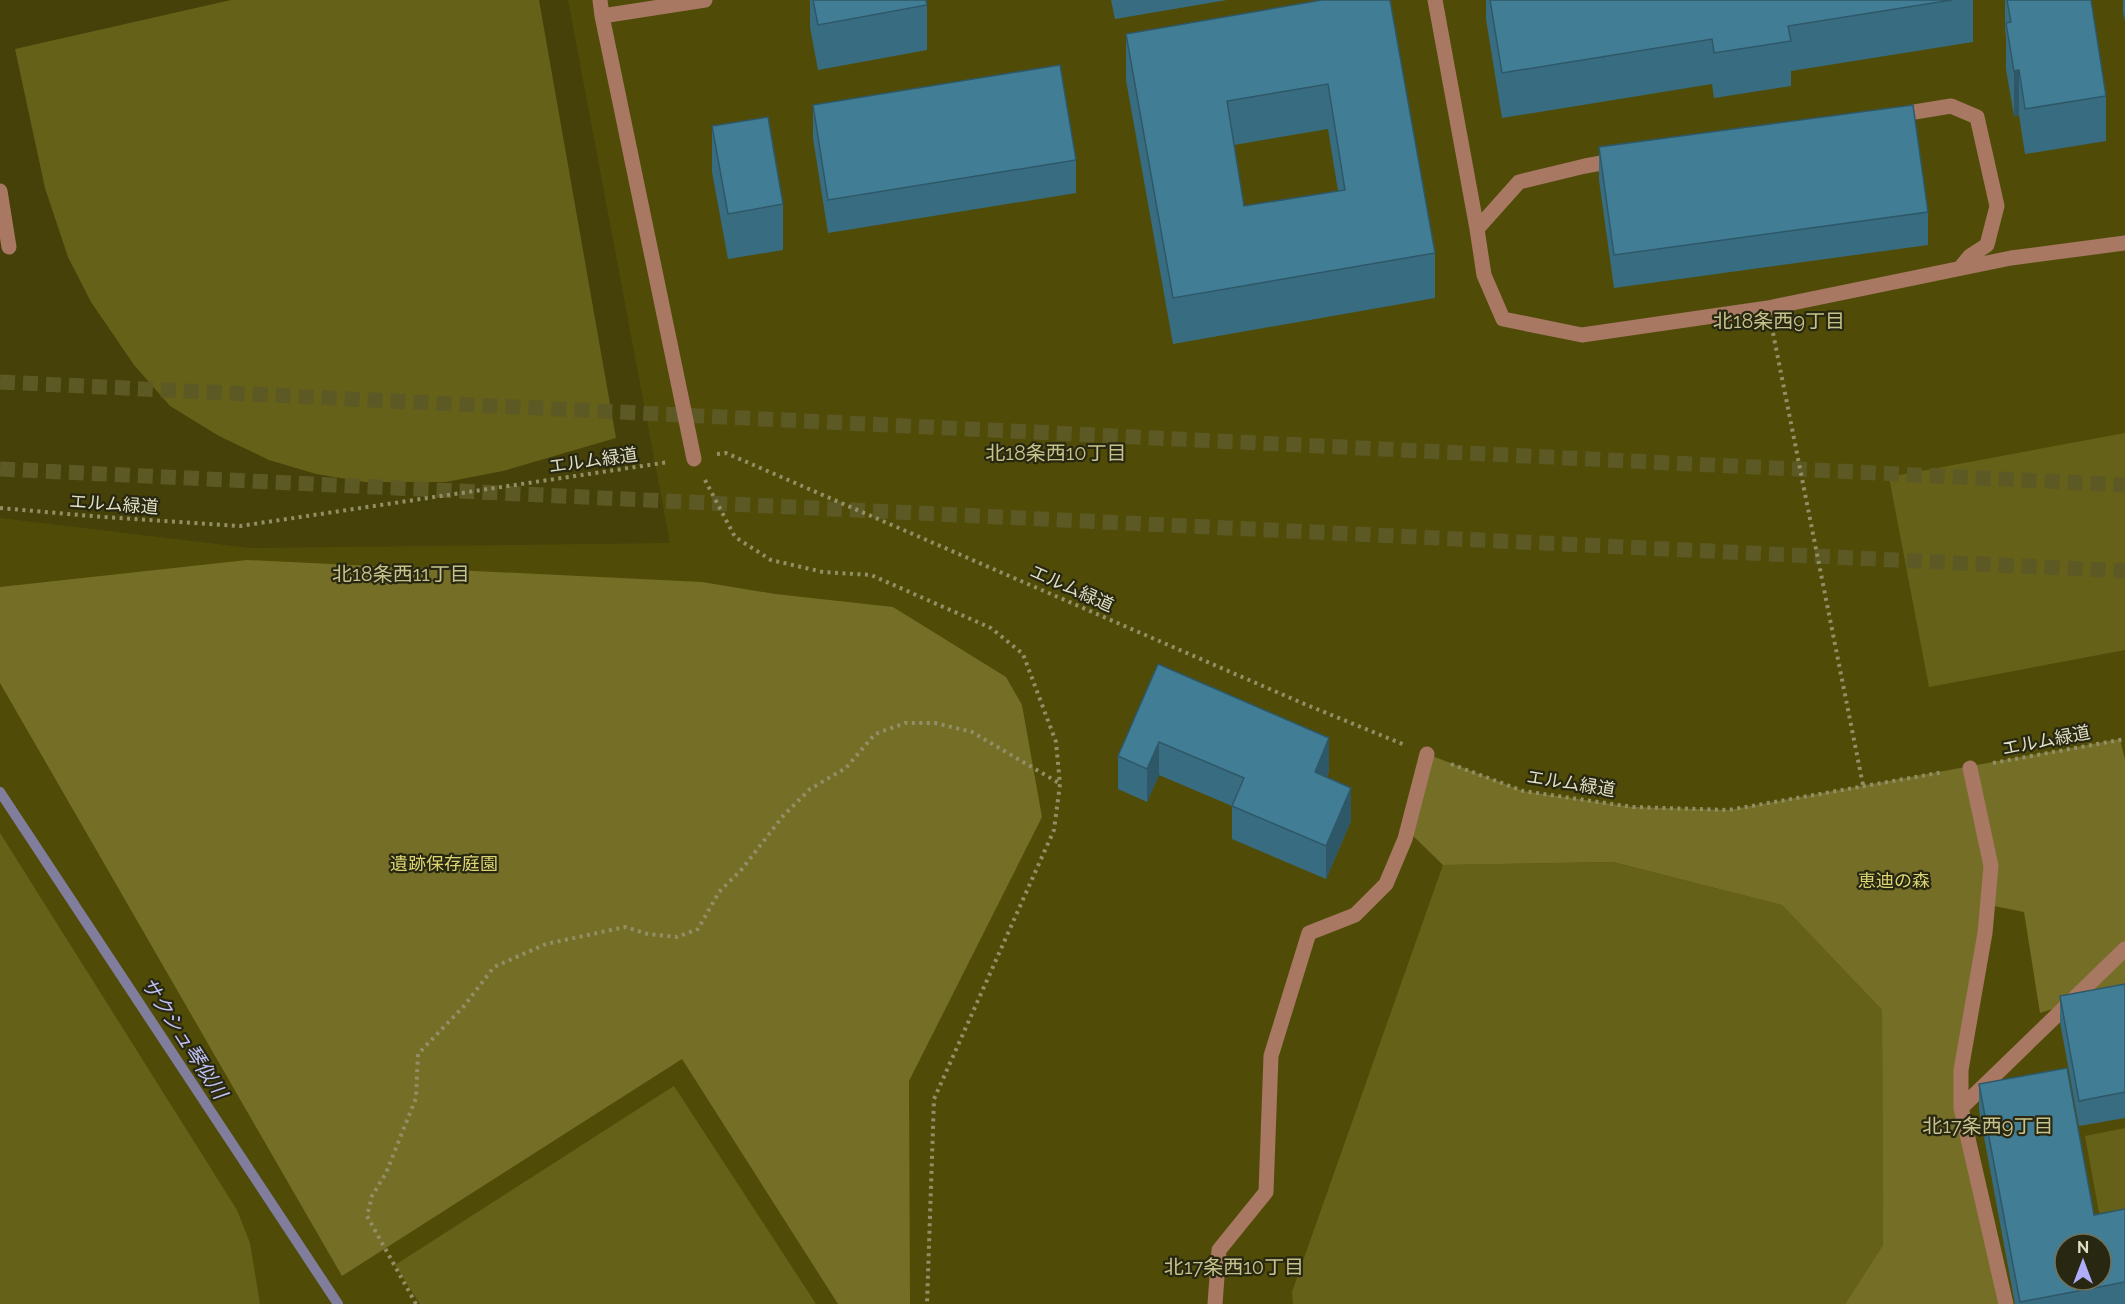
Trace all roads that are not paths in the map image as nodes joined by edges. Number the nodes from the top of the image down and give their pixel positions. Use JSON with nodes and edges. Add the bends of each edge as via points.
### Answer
{"nodes":[{"id":1,"x":600,"y":0,"type":"edge"},
{"id":2,"x":705,"y":0,"type":"edge"},
{"id":3,"x":1435,"y":0,"type":"edge"},
{"id":4,"x":602,"y":16,"type":"junction"},
{"id":5,"x":1880,"y":118,"type":"edge"},
{"id":6,"x":1632,"y":158,"type":"edge"},
{"id":7,"x":0,"y":191,"type":"edge"},
{"id":8,"x":1477,"y":229,"type":"junction"},
{"id":9,"x":2125,"y":243,"type":"edge"},
{"id":10,"x":9,"y":247,"type":"dead end"},
{"id":11,"x":1960,"y":268,"type":"junction"},
{"id":12,"x":694,"y":459,"type":"road end"},
{"id":13,"x":1427,"y":754,"type":"road end"},
{"id":14,"x":1970,"y":768,"type":"road end"},
{"id":15,"x":2125,"y":949,"type":"edge"},
{"id":16,"x":1961,"y":1108,"type":"junction"},
{"id":17,"x":1215,"y":1304,"type":"edge"},
{"id":18,"x":2006,"y":1304,"type":"edge"}],
"edges":[{"from":1,"to":4,"type":"street"},
{"from":2,"to":4,"type":"street"},
{"from":3,"to":8,"type":"street"},
{"from":4,"to":12,"type":"street"},
{"from":5,"to":11,"type":"street","via":[[1951,106],[1977,117],[1997,206],[1987,245]]},
{"from":6,"to":8,"type":"street","via":[[1519,182]]},
{"from":7,"to":10,"type":"street"},
{"from":8,"to":11,"type":"street","via":[[1484,274],[1503,319],[1582,335],[1768,308]]},
{"from":9,"to":11,"type":"street"},
{"from":13,"to":17,"type":"street","via":[[1405,839],[1386,884],[1355,915],[1310,933],[1272,1056],[1266,1192],[1219,1250]]},
{"from":14,"to":16,"type":"street","via":[[1991,866],[1985,933],[1961,1070]]},
{"from":15,"to":16,"type":"street"},
{"from":16,"to":18,"type":"street"}]}
